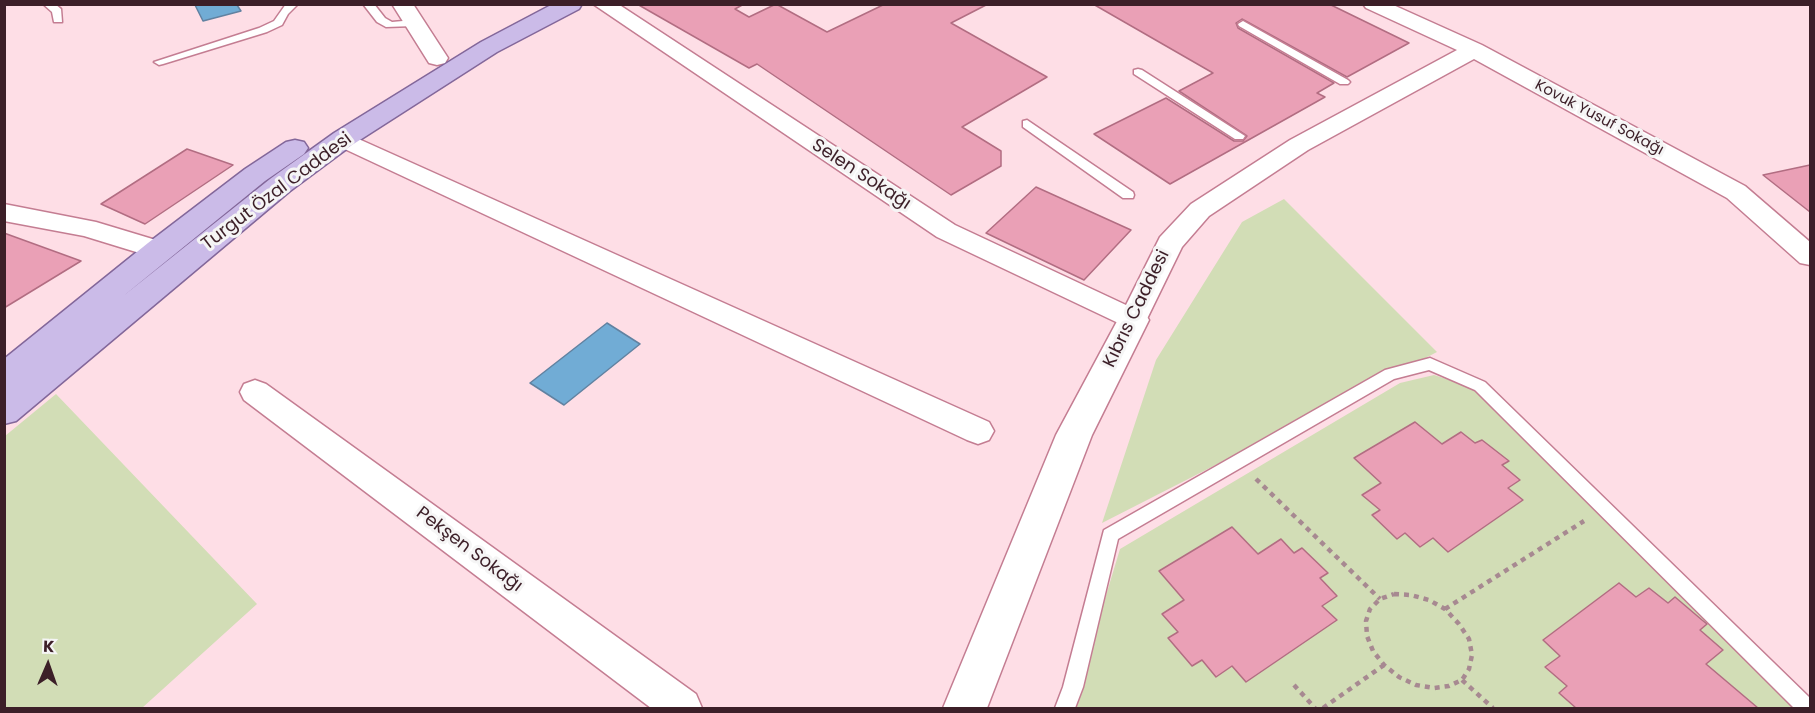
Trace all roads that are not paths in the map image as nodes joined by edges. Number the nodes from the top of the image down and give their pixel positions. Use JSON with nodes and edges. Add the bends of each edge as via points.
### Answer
{"nodes":[{"id":1,"x":48,"y":4,"type":"edge"},
{"id":2,"x":293,"y":4,"type":"edge"},
{"id":3,"x":368,"y":4,"type":"edge"},
{"id":4,"x":402,"y":4,"type":"edge"},
{"id":5,"x":532,"y":4,"type":"edge"},
{"id":6,"x":571,"y":4,"type":"edge"},
{"id":7,"x":603,"y":4,"type":"edge"},
{"id":8,"x":1373,"y":4,"type":"edge"},
{"id":9,"x":58,"y":20,"type":"dead end"},
{"id":10,"x":414,"y":23,"type":"junction"},
{"id":11,"x":1243,"y":24,"type":"dead end"},
{"id":12,"x":1474,"y":51,"type":"junction"},
{"id":13,"x":437,"y":58,"type":"junction"},
{"id":14,"x":159,"y":62,"type":"dead end"},
{"id":15,"x":1138,"y":72,"type":"dead end"},
{"id":16,"x":1344,"y":82,"type":"dead end"},
{"id":17,"x":1027,"y":123,"type":"dead end"},
{"id":18,"x":1239,"y":136,"type":"dead end"},
{"id":19,"x":344,"y":139,"type":"junction"},
{"id":20,"x":1128,"y":195,"type":"dead end"},
{"id":21,"x":4,"y":212,"type":"edge"},
{"id":22,"x":159,"y":250,"type":"junction"},
{"id":23,"x":1809,"y":254,"type":"edge"},
{"id":24,"x":189,"y":259,"type":"junction"},
{"id":25,"x":1133,"y":320,"type":"junction"},
{"id":26,"x":4,"y":378,"type":"edge"},
{"id":27,"x":255,"y":392,"type":"dead end"},
{"id":28,"x":4,"y":411,"type":"edge"},
{"id":29,"x":978,"y":431,"type":"dead end"},
{"id":30,"x":682,"y":708,"type":"edge"},
{"id":31,"x":965,"y":708,"type":"edge"},
{"id":32,"x":1065,"y":708,"type":"edge"},
{"id":33,"x":1807,"y":708,"type":"edge"}],
"edges":[{"from":1,"to":9,"type":"lane","via":[[57,11]]},
{"from":2,"to":14,"type":"lane","via":[[278,23],[263,30]]},
{"from":3,"to":10,"type":"lane","via":[[390,25]]},
{"from":4,"to":10,"type":"street"},
{"from":5,"to":13,"type":"main road","name":"Turgut Özal Caddesi"},
{"from":6,"to":19,"type":"main road","name":"Turgut Özal Caddesi","via":[[489,47]]},
{"from":7,"to":25,"type":"street","name":"Selen Sokağı","via":[[946,231]]},
{"from":8,"to":12,"type":"street","name":"Kovuk Yusuf Sokağı"},
{"from":10,"to":13,"type":"street"},
{"from":11,"to":16,"type":"lane"},
{"from":12,"to":23,"type":"street","name":"Kovuk Yusuf Sokağı","via":[[1736,192]]},
{"from":12,"to":25,"type":"street","name":"Kıbrıs Caddesi","via":[[1299,145],[1200,210],[1170,243]]},
{"from":13,"to":22,"type":"main road","name":"Turgut Özal Caddesi","via":[[255,175]]},
{"from":15,"to":18,"type":"lane"},
{"from":17,"to":20,"type":"lane"},
{"from":19,"to":24,"type":"main road","name":"Turgut Özal Caddesi"},
{"from":19,"to":29,"type":"street"},
{"from":21,"to":22,"type":"street","via":[[87,228]]},
{"from":22,"to":24,"type":"main road"},
{"from":22,"to":26,"type":"main road","name":"Turgut Özal Caddesi"},
{"from":24,"to":28,"type":"main road","name":"Turgut Özal Caddesi"},
{"from":25,"to":31,"type":"street","name":"Kıbrıs Caddesi","via":[[1074,435]]},
{"from":27,"to":30,"type":"street","name":"Pekşen Sokağı"},
{"from":32,"to":33,"type":"lane","via":[[1074,687],[1110,535],[1389,374],[1431,364],[1480,386]]}]}
